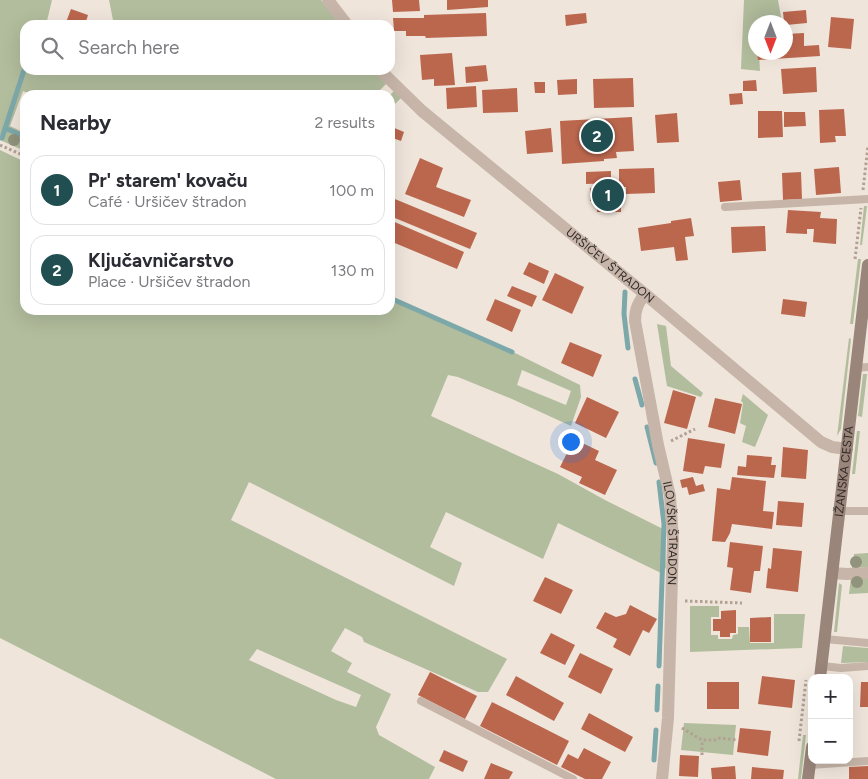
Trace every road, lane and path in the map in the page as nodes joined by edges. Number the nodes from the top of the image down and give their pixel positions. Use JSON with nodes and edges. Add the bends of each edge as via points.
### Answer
{"nodes":[{"id":1,"x":328,"y":0,"type":"edge"},
{"id":2,"x":343,"y":20,"type":"edge"},
{"id":3,"x":385,"y":75,"type":"edge"},
{"id":4,"x":0,"y":145,"type":"edge"},
{"id":5,"x":20,"y":154,"type":"edge"},
{"id":6,"x":868,"y":198,"type":"edge"},
{"id":7,"x":725,"y":207,"type":"dead end"},
{"id":8,"x":868,"y":265,"type":"edge"},
{"id":9,"x":645,"y":294,"type":"junction"},
{"id":10,"x":865,"y":315,"type":"edge"},
{"id":11,"x":862,"y":368,"type":"edge"},
{"id":12,"x":695,"y":430,"type":"dead end"},
{"id":13,"x":658,"y":445,"type":"junction"},
{"id":14,"x":847,"y":449,"type":"junction"},
{"id":15,"x":840,"y":511,"type":"junction"},
{"id":16,"x":868,"y":511,"type":"edge"},
{"id":17,"x":868,"y":572,"type":"edge"},
{"id":18,"x":832,"y":573,"type":"junction"},
{"id":19,"x":672,"y":600,"type":"junction"},
{"id":20,"x":742,"y":603,"type":"dead end"},
{"id":21,"x":825,"y":639,"type":"junction"},
{"id":22,"x":868,"y":644,"type":"edge"},
{"id":23,"x":868,"y":666,"type":"edge"},
{"id":24,"x":821,"y":672,"type":"edge"},
{"id":25,"x":421,"y":702,"type":"dead end"},
{"id":26,"x":682,"y":728,"type":"dead end"},
{"id":27,"x":702,"y":740,"type":"junction"},
{"id":28,"x":737,"y":740,"type":"dead end"},
{"id":29,"x":702,"y":755,"type":"dead end"},
{"id":30,"x":868,"y":761,"type":"edge"},
{"id":31,"x":810,"y":765,"type":"joint"},
{"id":32,"x":573,"y":779,"type":"edge"},
{"id":33,"x":662,"y":779,"type":"edge"},
{"id":34,"x":808,"y":779,"type":"edge"}],
"edges":[{"from":1,"to":2,"type":"street"},
{"from":3,"to":9,"type":"street","name":"URŠIČEV ŠTRADON","via":[[422,111]]},
{"from":4,"to":5,"type":"path"},
{"from":6,"to":7,"type":"lane"},
{"from":8,"to":10,"type":"main road","name":"IŽANSKA CESTA"},
{"from":9,"to":13,"type":"street","name":"ILOVŠKI ŠTRADON","via":[[635,310],[635,321]]},
{"from":9,"to":14,"type":"street","name":"URŠIČEV ŠTRADON","via":[[821,442]]},
{"from":10,"to":11,"type":"main road","name":"IŽANSKA CESTA"},
{"from":11,"to":14,"type":"main road","name":"IŽANSKA CESTA"},
{"from":12,"to":13,"type":"path"},
{"from":13,"to":19,"type":"street","name":"ILOVŠKI ŠTRADON","via":[[670,496]]},
{"from":14,"to":15,"type":"main road","name":"IŽANSKA CESTA"},
{"from":15,"to":16,"type":"lane"},
{"from":15,"to":18,"type":"main road","name":"IŽANSKA CESTA"},
{"from":17,"to":18,"type":"street"},
{"from":18,"to":21,"type":"main road","name":"IŽANSKA CESTA"},
{"from":19,"to":20,"type":"path"},
{"from":19,"to":33,"type":"street","name":"ILOVŠKI ŠTRADON","via":[[668,718]]},
{"from":21,"to":22,"type":"lane"},
{"from":21,"to":24,"type":"main road","name":"IŽANSKA CESTA"},
{"from":23,"to":24,"type":"lane"},
{"from":25,"to":32,"type":"lane"},
{"from":26,"to":27,"type":"path"},
{"from":27,"to":28,"type":"path"},
{"from":27,"to":29,"type":"path"},
{"from":30,"to":31,"type":"lane"},
{"from":31,"to":34,"type":"main road"}]}
